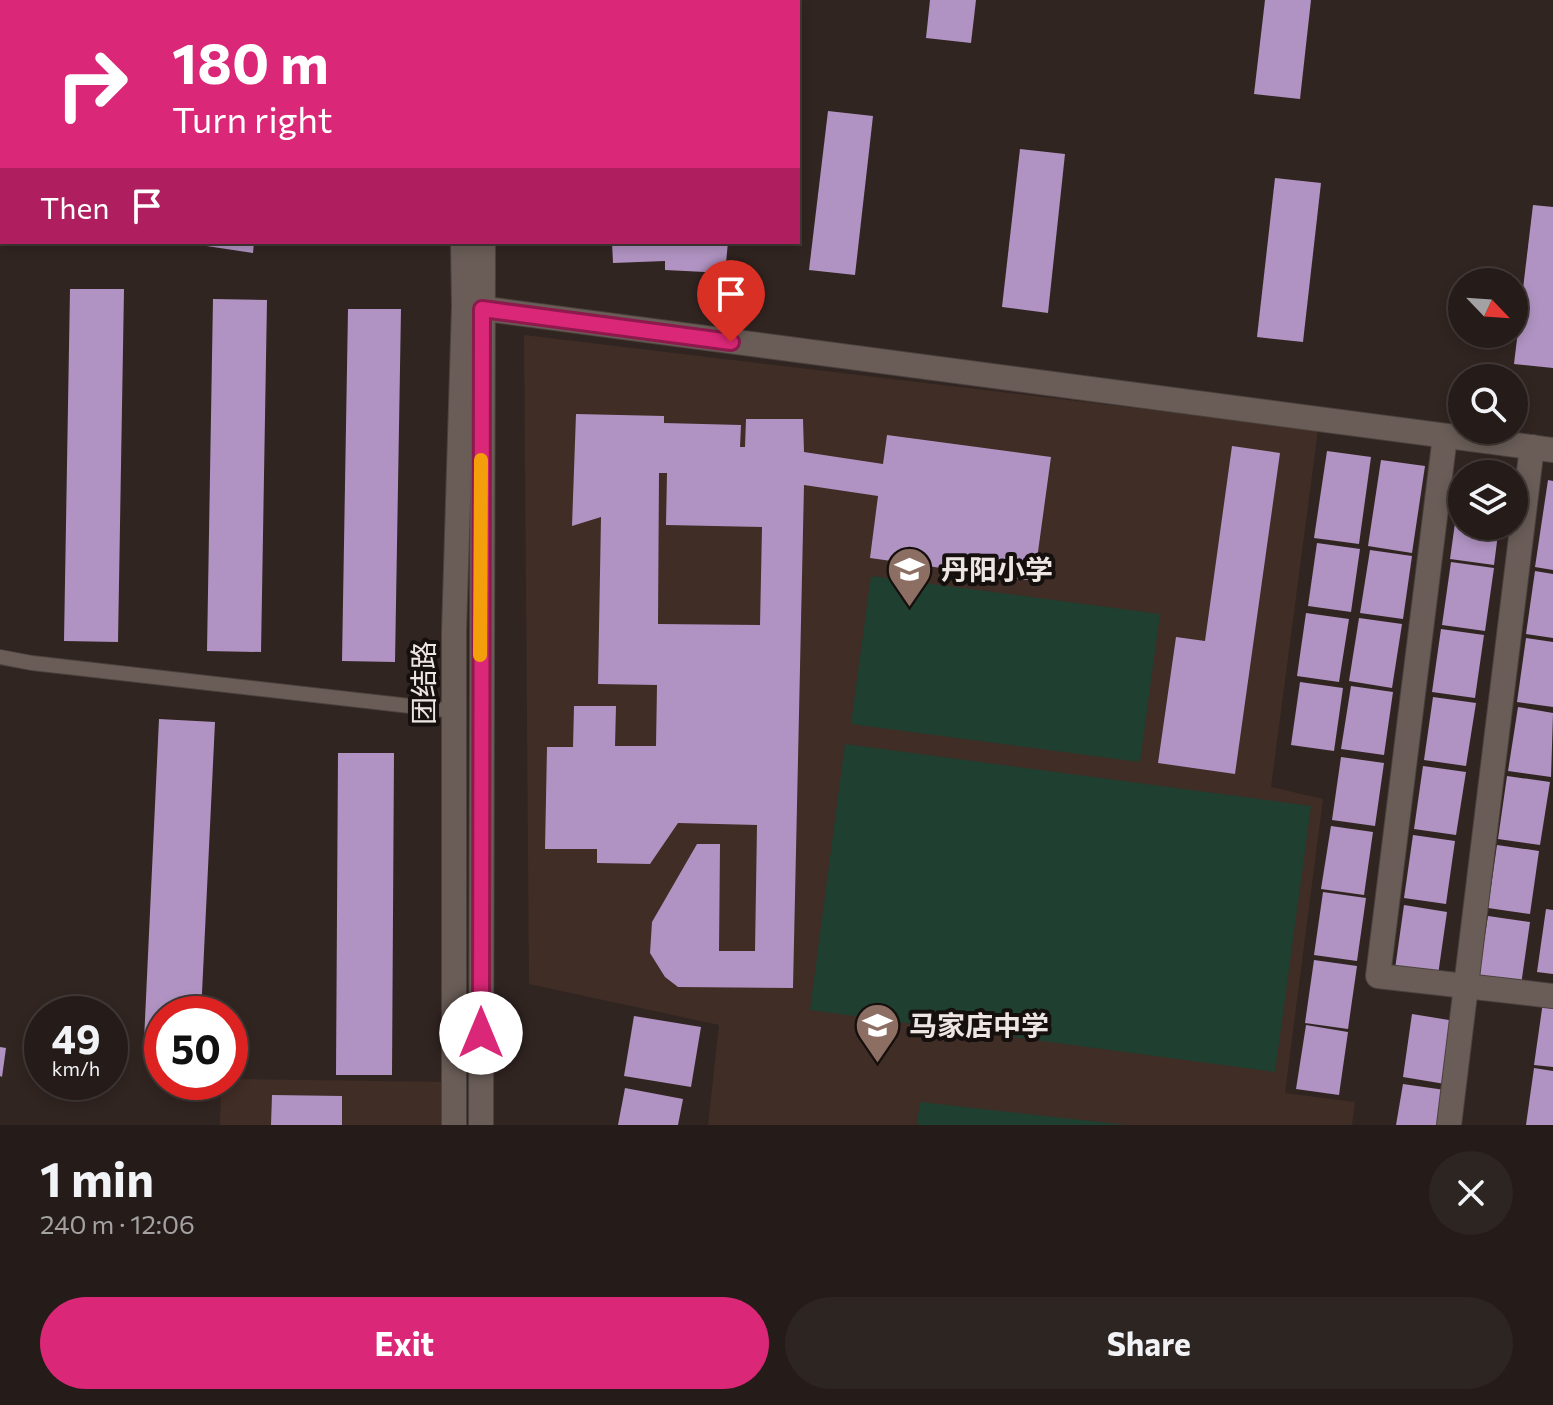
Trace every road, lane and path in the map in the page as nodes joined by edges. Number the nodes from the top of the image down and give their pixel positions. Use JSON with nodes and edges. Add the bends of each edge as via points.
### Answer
{"nodes":[{"id":1,"x":463,"y":244,"type":"edge"},
{"id":2,"x":483,"y":244,"type":"edge"},
{"id":3,"x":473,"y":308,"type":"junction"},
{"id":4,"x":1445,"y":436,"type":"junction"},
{"id":5,"x":1542,"y":448,"type":"edge"},
{"id":6,"x":0,"y":657,"type":"edge"},
{"id":7,"x":454,"y":711,"type":"junction"},
{"id":8,"x":1466,"y":986,"type":"junction"},
{"id":9,"x":1553,"y":996,"type":"edge"},
{"id":10,"x":454,"y":1125,"type":"edge"},
{"id":11,"x":481,"y":1125,"type":"edge"},
{"id":12,"x":1449,"y":1125,"type":"edge"}],
"edges":[{"from":1,"to":3,"type":"street","name":"团结路"},
{"from":2,"to":3,"type":"street","name":"团结路"},
{"from":3,"to":4,"type":"street"},
{"from":3,"to":7,"type":"street","name":"团结路"},
{"from":3,"to":11,"type":"street","name":"团结路"},
{"from":4,"to":5,"type":"street"},
{"from":4,"to":8,"type":"street","via":[[1378,976]]},
{"from":5,"to":8,"type":"street"},
{"from":6,"to":7,"type":"lane"},
{"from":7,"to":10,"type":"street","name":"团结路"},
{"from":8,"to":9,"type":"street"},
{"from":8,"to":12,"type":"street"}]}
